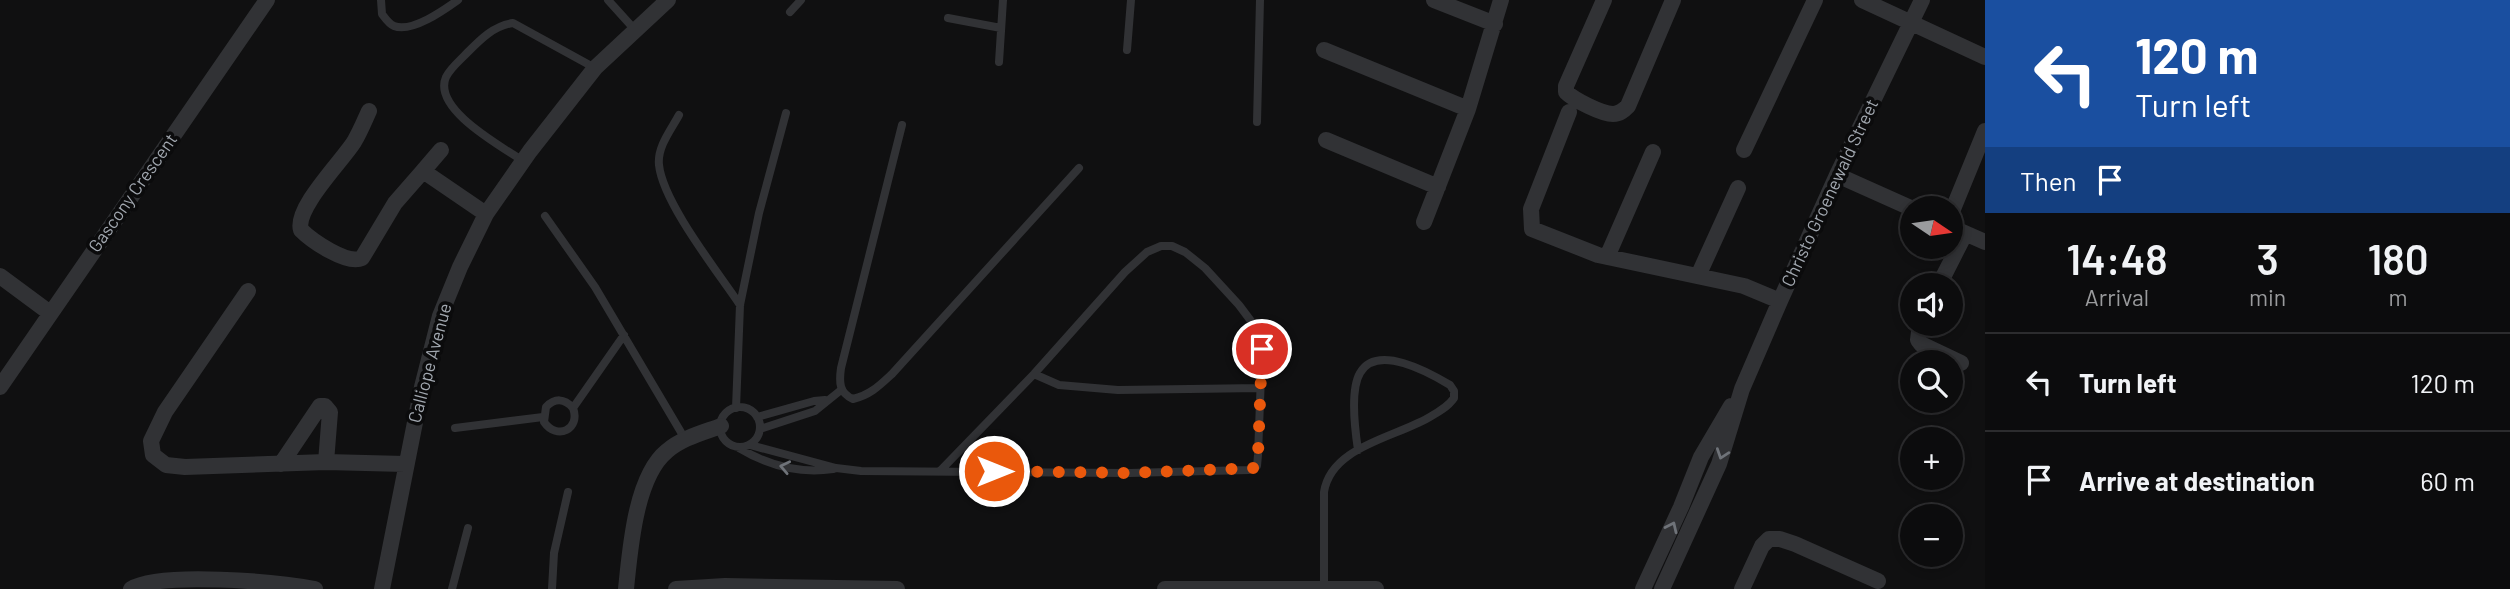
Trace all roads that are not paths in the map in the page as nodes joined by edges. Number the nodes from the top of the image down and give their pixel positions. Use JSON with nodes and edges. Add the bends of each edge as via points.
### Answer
{"nodes":[{"id":1,"x":247,"y":0,"type":"edge"},
{"id":2,"x":381,"y":0,"type":"edge"},
{"id":3,"x":458,"y":0,"type":"edge"},
{"id":4,"x":608,"y":0,"type":"edge"},
{"id":5,"x":668,"y":0,"type":"edge"},
{"id":6,"x":801,"y":0,"type":"edge"},
{"id":7,"x":1003,"y":0,"type":"edge"},
{"id":8,"x":1131,"y":0,"type":"edge"},
{"id":9,"x":1260,"y":0,"type":"edge"},
{"id":10,"x":1434,"y":0,"type":"edge"},
{"id":11,"x":1501,"y":0,"type":"edge"},
{"id":12,"x":1604,"y":0,"type":"edge"},
{"id":13,"x":1673,"y":0,"type":"edge"},
{"id":14,"x":1815,"y":0,"type":"edge"},
{"id":15,"x":1862,"y":0,"type":"edge"},
{"id":16,"x":1922,"y":0,"type":"edge"},
{"id":17,"x":265,"y":4,"type":"edge"},
{"id":18,"x":790,"y":12,"type":"dead end"},
{"id":19,"x":948,"y":18,"type":"dead end"},
{"id":20,"x":1495,"y":24,"type":"junction"},
{"id":21,"x":1910,"y":24,"type":"junction"},
{"id":22,"x":1001,"y":28,"type":"junction"},
{"id":23,"x":636,"y":31,"type":"junction"},
{"id":24,"x":1127,"y":50,"type":"dead end"},
{"id":25,"x":1324,"y":50,"type":"dead end"},
{"id":26,"x":1985,"y":57,"type":"edge"},
{"id":27,"x":999,"y":62,"type":"dead end"},
{"id":28,"x":595,"y":68,"type":"junction"},
{"id":29,"x":1468,"y":109,"type":"junction"},
{"id":30,"x":369,"y":111,"type":"dead end"},
{"id":31,"x":1569,"y":112,"type":"dead end"},
{"id":32,"x":786,"y":113,"type":"dead end"},
{"id":33,"x":679,"y":115,"type":"dead end"},
{"id":34,"x":1257,"y":122,"type":"dead end"},
{"id":35,"x":902,"y":125,"type":"dead end"},
{"id":36,"x":1985,"y":131,"type":"edge"},
{"id":37,"x":1326,"y":140,"type":"dead end"},
{"id":38,"x":441,"y":150,"type":"dead end"},
{"id":39,"x":1744,"y":150,"type":"dead end"},
{"id":40,"x":1653,"y":152,"type":"dead end"},
{"id":41,"x":523,"y":161,"type":"junction"},
{"id":42,"x":1079,"y":168,"type":"dead end"},
{"id":43,"x":423,"y":171,"type":"junction"},
{"id":44,"x":1837,"y":174,"type":"junction"},
{"id":45,"x":1438,"y":187,"type":"junction"},
{"id":46,"x":1738,"y":188,"type":"dead end"},
{"id":47,"x":1958,"y":196,"type":"edge"},
{"id":48,"x":1900,"y":203,"type":"edge"},
{"id":49,"x":486,"y":214,"type":"junction"},
{"id":50,"x":545,"y":216,"type":"dead end"},
{"id":51,"x":1424,"y":222,"type":"dead end"},
{"id":52,"x":1964,"y":233,"type":"edge"},
{"id":53,"x":1985,"y":242,"type":"edge"},
{"id":54,"x":1606,"y":257,"type":"junction"},
{"id":55,"x":0,"y":276,"type":"edge"},
{"id":56,"x":1698,"y":276,"type":"junction"},
{"id":57,"x":248,"y":291,"type":"dead end"},
{"id":58,"x":1780,"y":302,"type":"junction"},
{"id":59,"x":740,"y":305,"type":"junction"},
{"id":60,"x":50,"y":313,"type":"junction"},
{"id":61,"x":624,"y":335,"type":"junction"},
{"id":62,"x":1918,"y":336,"type":"edge"},
{"id":63,"x":1934,"y":350,"type":"edge"},
{"id":64,"x":1034,"y":374,"type":"junction"},
{"id":65,"x":0,"y":387,"type":"edge"},
{"id":66,"x":1260,"y":388,"type":"junction"},
{"id":67,"x":1742,"y":389,"type":"junction"},
{"id":68,"x":841,"y":390,"type":"junction"},
{"id":69,"x":826,"y":400,"type":"junction"},
{"id":70,"x":573,"y":408,"type":"junction"},
{"id":71,"x":736,"y":408,"type":"junction"},
{"id":72,"x":543,"y":417,"type":"junction"},
{"id":73,"x":757,"y":417,"type":"junction"},
{"id":74,"x":721,"y":426,"type":"junction"},
{"id":75,"x":455,"y":428,"type":"dead end"},
{"id":76,"x":760,"y":429,"type":"junction"},
{"id":77,"x":685,"y":439,"type":"junction"},
{"id":78,"x":750,"y":445,"type":"junction"},
{"id":79,"x":737,"y":447,"type":"junction"},
{"id":80,"x":1358,"y":450,"type":"junction"},
{"id":81,"x":326,"y":462,"type":"junction"},
{"id":82,"x":281,"y":464,"type":"junction"},
{"id":83,"x":405,"y":464,"type":"junction"},
{"id":84,"x":836,"y":468,"type":"junction"},
{"id":85,"x":940,"y":471,"type":"junction"},
{"id":86,"x":568,"y":492,"type":"dead end"},
{"id":87,"x":468,"y":528,"type":"dead end"},
{"id":88,"x":1878,"y":581,"type":"dead end"},
{"id":89,"x":155,"y":585,"type":"edge"},
{"id":90,"x":811,"y":588,"type":"edge"},
{"id":91,"x":1324,"y":588,"type":"edge"},
{"id":92,"x":131,"y":589,"type":"edge"},
{"id":93,"x":315,"y":589,"type":"edge"},
{"id":94,"x":382,"y":589,"type":"edge"},
{"id":95,"x":452,"y":589,"type":"edge"},
{"id":96,"x":552,"y":589,"type":"edge"},
{"id":97,"x":626,"y":589,"type":"edge"},
{"id":98,"x":676,"y":589,"type":"edge"},
{"id":99,"x":897,"y":589,"type":"edge"},
{"id":100,"x":1165,"y":589,"type":"edge"},
{"id":101,"x":1212,"y":589,"type":"edge"},
{"id":102,"x":1376,"y":589,"type":"edge"},
{"id":103,"x":1643,"y":589,"type":"edge"},
{"id":104,"x":1662,"y":589,"type":"edge"},
{"id":105,"x":1742,"y":589,"type":"edge"}],
"edges":[{"from":1,"to":17,"type":"street"},
{"from":2,"to":3,"type":"lane","via":[[382,14],[392,26],[406,27]]},
{"from":4,"to":23,"type":"lane"},
{"from":5,"to":23,"type":"street","name":"Calliope Avenue"},
{"from":6,"to":18,"type":"lane"},
{"from":7,"to":22,"type":"lane"},
{"from":8,"to":24,"type":"lane"},
{"from":9,"to":34,"type":"lane"},
{"from":10,"to":20,"type":"street"},
{"from":11,"to":20,"type":"street"},
{"from":12,"to":13,"type":"street","via":[[1566,92],[1611,114],[1628,106]]},
{"from":14,"to":39,"type":"street"},
{"from":15,"to":21,"type":"street"},
{"from":16,"to":21,"type":"street","name":"Christo Groenewald Street"},
{"from":17,"to":60,"type":"street","name":"Gascony Crescent"},
{"from":19,"to":22,"type":"lane"},
{"from":20,"to":29,"type":"street"},
{"from":21,"to":26,"type":"street"},
{"from":21,"to":44,"type":"street","name":"Christo Groenewald Street"},
{"from":22,"to":27,"type":"lane"},
{"from":23,"to":28,"type":"street","name":"Calliope Avenue"},
{"from":25,"to":29,"type":"street"},
{"from":28,"to":41,"type":"street","name":"Calliope Avenue"},
{"from":28,"to":41,"type":"lane","via":[[513,23],[484,36],[446,76],[444,93],[454,110]]},
{"from":29,"to":45,"type":"street"},
{"from":30,"to":43,"type":"street","via":[[354,141],[301,215],[301,230],[349,259],[362,258],[395,203]]},
{"from":31,"to":54,"type":"street","via":[[1531,209],[1531,224],[1536,231]]},
{"from":32,"to":59,"type":"lane"},
{"from":33,"to":59,"type":"lane","via":[[661,150],[659,165],[683,221]]},
{"from":35,"to":68,"type":"lane","via":[[845,349]]},
{"from":36,"to":47,"type":"street"},
{"from":37,"to":45,"type":"street"},
{"from":38,"to":43,"type":"street"},
{"from":40,"to":54,"type":"street"},
{"from":41,"to":49,"type":"street","name":"Calliope Avenue"},
{"from":42,"to":68,"type":"lane","via":[[875,390],[853,399]]},
{"from":43,"to":49,"type":"street"},
{"from":44,"to":48,"type":"street"},
{"from":44,"to":58,"type":"street","name":"Christo Groenewald Street"},
{"from":45,"to":51,"type":"street"},
{"from":46,"to":56,"type":"street"},
{"from":49,"to":83,"type":"street","name":"Calliope Avenue","via":[[440,316]]},
{"from":50,"to":61,"type":"lane"},
{"from":52,"to":53,"type":"street"},
{"from":54,"to":56,"type":"street"},
{"from":55,"to":60,"type":"street"},
{"from":56,"to":58,"type":"street","via":[[1744,286]]},
{"from":57,"to":82,"type":"street","via":[[165,412],[150,447],[159,461],[173,467]]},
{"from":58,"to":67,"type":"street","name":"Christo Groenewald Street"},
{"from":59,"to":71,"type":"lane"},
{"from":60,"to":65,"type":"street","name":"Gascony Crescent"},
{"from":61,"to":70,"type":"lane"},
{"from":61,"to":77,"type":"lane"},
{"from":62,"to":63,"type":"street","via":[[1921,344]]},
{"from":64,"to":66,"type":"lane","via":[[1059,384],[1118,390]]},
{"from":64,"to":66,"type":"lane","via":[[1125,272],[1147,252],[1172,246],[1205,268],[1254,325],[1262,349]]},
{"from":64,"to":85,"type":"lane"},
{"from":66,"to":85,"type":"lane","via":[[1258,462],[1249,470]]},
{"from":103,"to":67,"type":"street","name":"Christo Groenewald Street","one_way":true,"via":[[1701,457]]},
{"from":67,"to":104,"type":"street","name":"Christo Groenewald Street","one_way":true,"via":[[1718,464]]},
{"from":68,"to":69,"type":"lane"},
{"from":69,"to":73,"type":"lane"},
{"from":69,"to":76,"type":"lane","via":[[815,411]]},
{"from":70,"to":72,"type":"lane","via":[[565,401],[554,401]]},
{"from":70,"to":72,"type":"lane","via":[[575,418],[567,431],[551,430]]},
{"from":71,"to":73,"type":"lane","via":[[748,409]]},
{"from":71,"to":74,"type":"lane","via":[[725,415]]},
{"from":72,"to":75,"type":"lane"},
{"from":73,"to":76,"type":"lane"},
{"from":74,"to":77,"type":"street"},
{"from":74,"to":79,"type":"lane","via":[[723,437]]},
{"from":76,"to":78,"type":"lane"},
{"from":77,"to":97,"type":"street","via":[[652,468],[644,487]]},
{"from":78,"to":79,"type":"lane"},
{"from":78,"to":84,"type":"lane"},
{"from":84,"to":79,"type":"lane","one_way":true,"via":[[807,471],[779,466]]},
{"from":80,"to":80,"type":"lane","via":[[1439,412],[1454,398],[1454,391],[1395,360],[1366,366],[1356,385]]},
{"from":80,"to":91,"type":"lane","via":[[1341,460],[1326,479]]},
{"from":81,"to":82,"type":"street"},
{"from":81,"to":82,"type":"street","via":[[330,412],[320,406]]},
{"from":81,"to":83,"type":"street"},
{"from":83,"to":94,"type":"street","name":"Calliope Avenue"},
{"from":84,"to":85,"type":"lane"},
{"from":86,"to":96,"type":"lane","via":[[554,553]]},
{"from":87,"to":95,"type":"lane"},
{"from":88,"to":105,"type":"street","via":[[1795,544],[1769,539]]},
{"from":89,"to":92,"type":"street"},
{"from":89,"to":93,"type":"street","via":[[270,582]]},
{"from":90,"to":98,"type":"street"},
{"from":90,"to":99,"type":"street"},
{"from":91,"to":101,"type":"street"},
{"from":91,"to":102,"type":"street"},
{"from":100,"to":101,"type":"street"}]}
